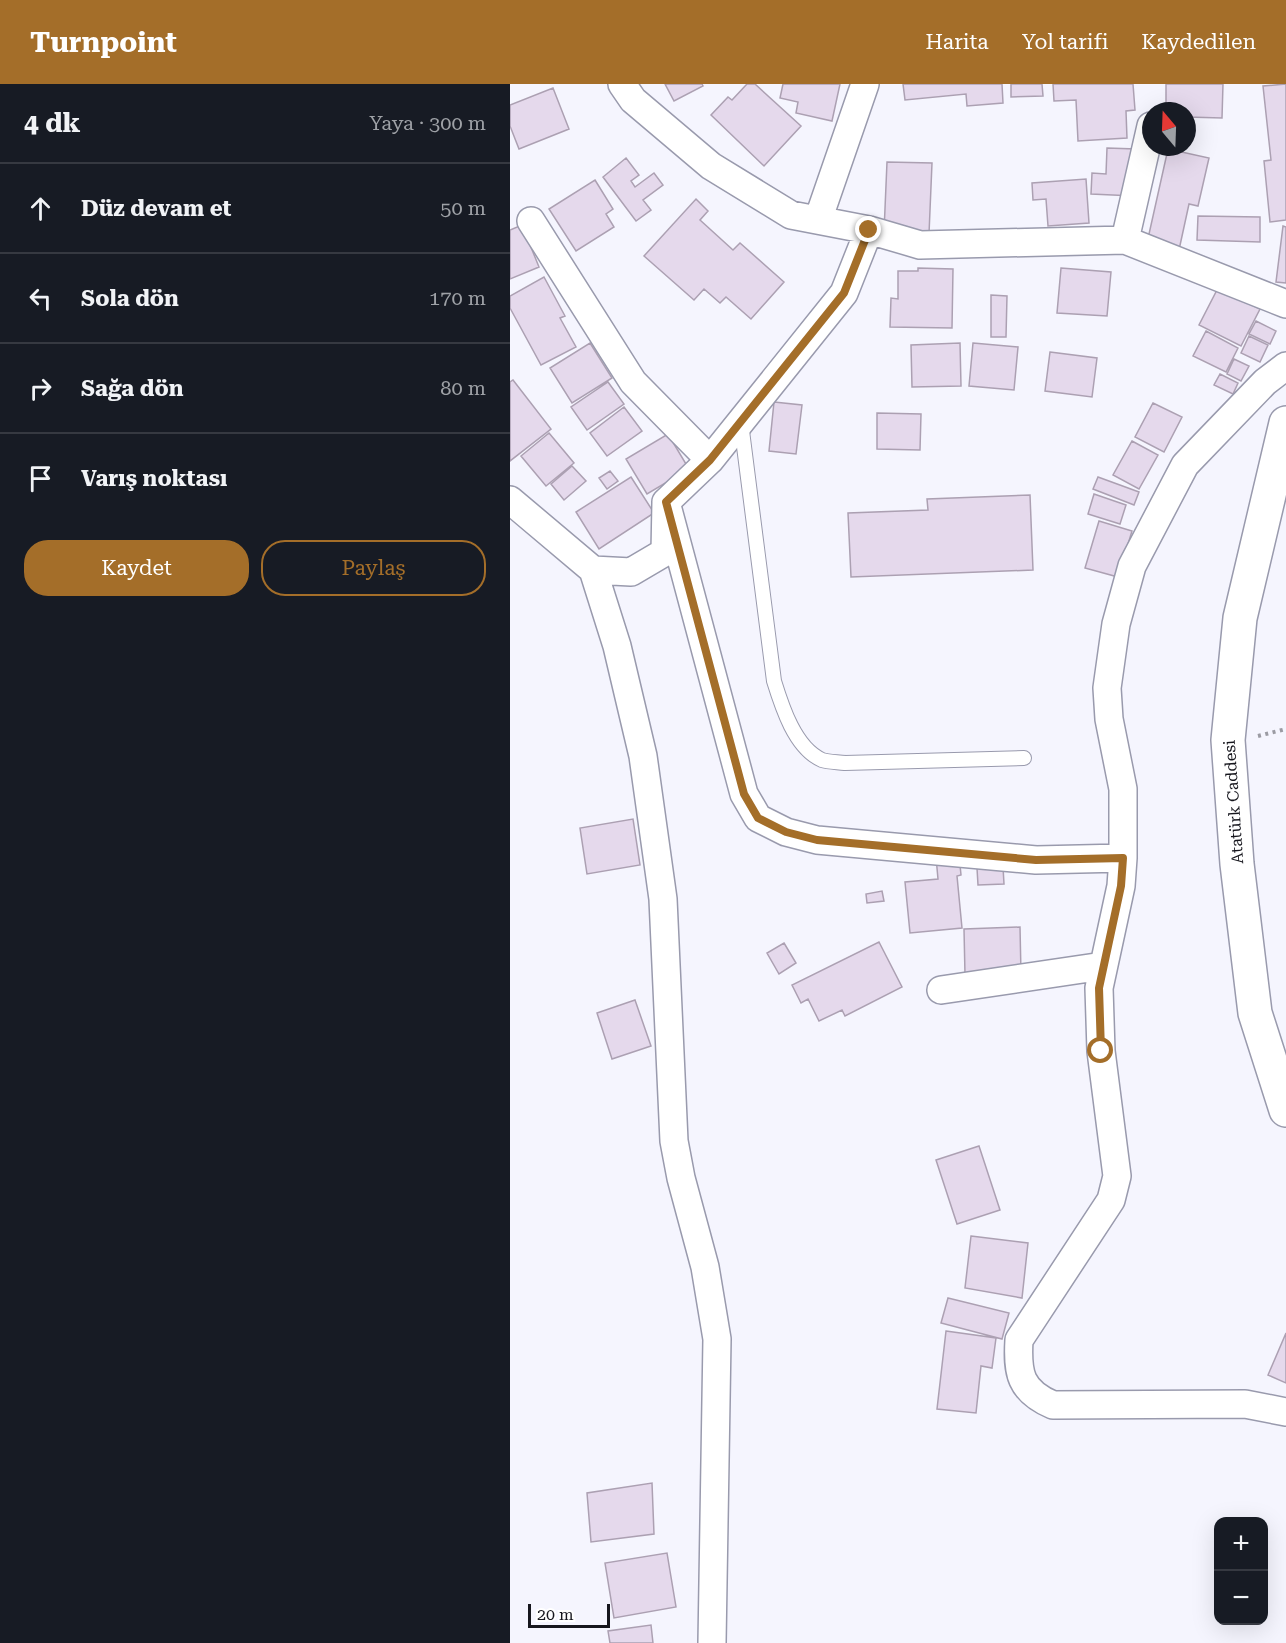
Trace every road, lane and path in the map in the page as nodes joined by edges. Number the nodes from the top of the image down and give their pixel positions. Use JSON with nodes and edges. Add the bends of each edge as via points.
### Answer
{"nodes":[{"id":1,"x":622,"y":84,"type":"edge"},
{"id":2,"x":865,"y":84,"type":"edge"},
{"id":3,"x":1144,"y":156,"type":"edge"},
{"id":4,"x":818,"y":220,"type":"junction"},
{"id":5,"x":531,"y":221,"type":"dead end"},
{"id":6,"x":869,"y":230,"type":"junction"},
{"id":7,"x":1125,"y":240,"type":"junction"},
{"id":8,"x":1286,"y":304,"type":"edge"},
{"id":9,"x":1286,"y":366,"type":"edge"},
{"id":10,"x":741,"y":421,"type":"junction"},
{"id":11,"x":1286,"y":423,"type":"edge"},
{"id":12,"x":710,"y":460,"type":"junction"},
{"id":13,"x":510,"y":500,"type":"edge"},
{"id":14,"x":666,"y":502,"type":"junction"},
{"id":15,"x":593,"y":570,"type":"junction"},
{"id":16,"x":1024,"y":758,"type":"dead end"},
{"id":17,"x":1123,"y":858,"type":"junction"},
{"id":18,"x":1103,"y":966,"type":"junction"},
{"id":19,"x":941,"y":990,"type":"dead end"},
{"id":20,"x":1286,"y":1110,"type":"edge"},
{"id":21,"x":1286,"y":1412,"type":"edge"},
{"id":22,"x":712,"y":1643,"type":"edge"}],
"edges":[{"from":1,"to":4,"type":"street","via":[[633,100],[711,166],[791,215]]},
{"from":2,"to":4,"type":"street"},
{"from":3,"to":7,"type":"street"},
{"from":4,"to":6,"type":"street"},
{"from":5,"to":12,"type":"street","via":[[633,382]]},
{"from":6,"to":7,"type":"street","via":[[920,245]]},
{"from":6,"to":10,"type":"street","via":[[844,293]]},
{"from":7,"to":8,"type":"street"},
{"from":9,"to":17,"type":"street","via":[[1265,382],[1185,465],[1132,566],[1116,624],[1107,688],[1122,789]]},
{"from":10,"to":12,"type":"street"},
{"from":10,"to":16,"type":"lane","via":[[774,681],[786,719],[806,745],[821,759],[845,764]]},
{"from":11,"to":20,"type":"main road","name":"Atatürk Caddesi","via":[[1240,618],[1228,740],[1237,864],[1255,1013]]},
{"from":12,"to":14,"type":"street"},
{"from":13,"to":15,"type":"street"},
{"from":14,"to":15,"type":"street","via":[[665,552],[631,572]]},
{"from":14,"to":17,"type":"street","via":[[744,794],[758,818],[786,832],[817,840],[1036,860]]},
{"from":15,"to":22,"type":"street","via":[[618,646],[643,756],[663,899],[674,1141],[705,1267],[717,1340]]},
{"from":17,"to":18,"type":"street","via":[[1121,886]]},
{"from":18,"to":19,"type":"street"},
{"from":18,"to":21,"type":"street","via":[[1099,988],[1101,1051],[1117,1176],[1111,1200],[1019,1340],[1018,1367],[1024,1384],[1053,1405],[1245,1404]]}]}
